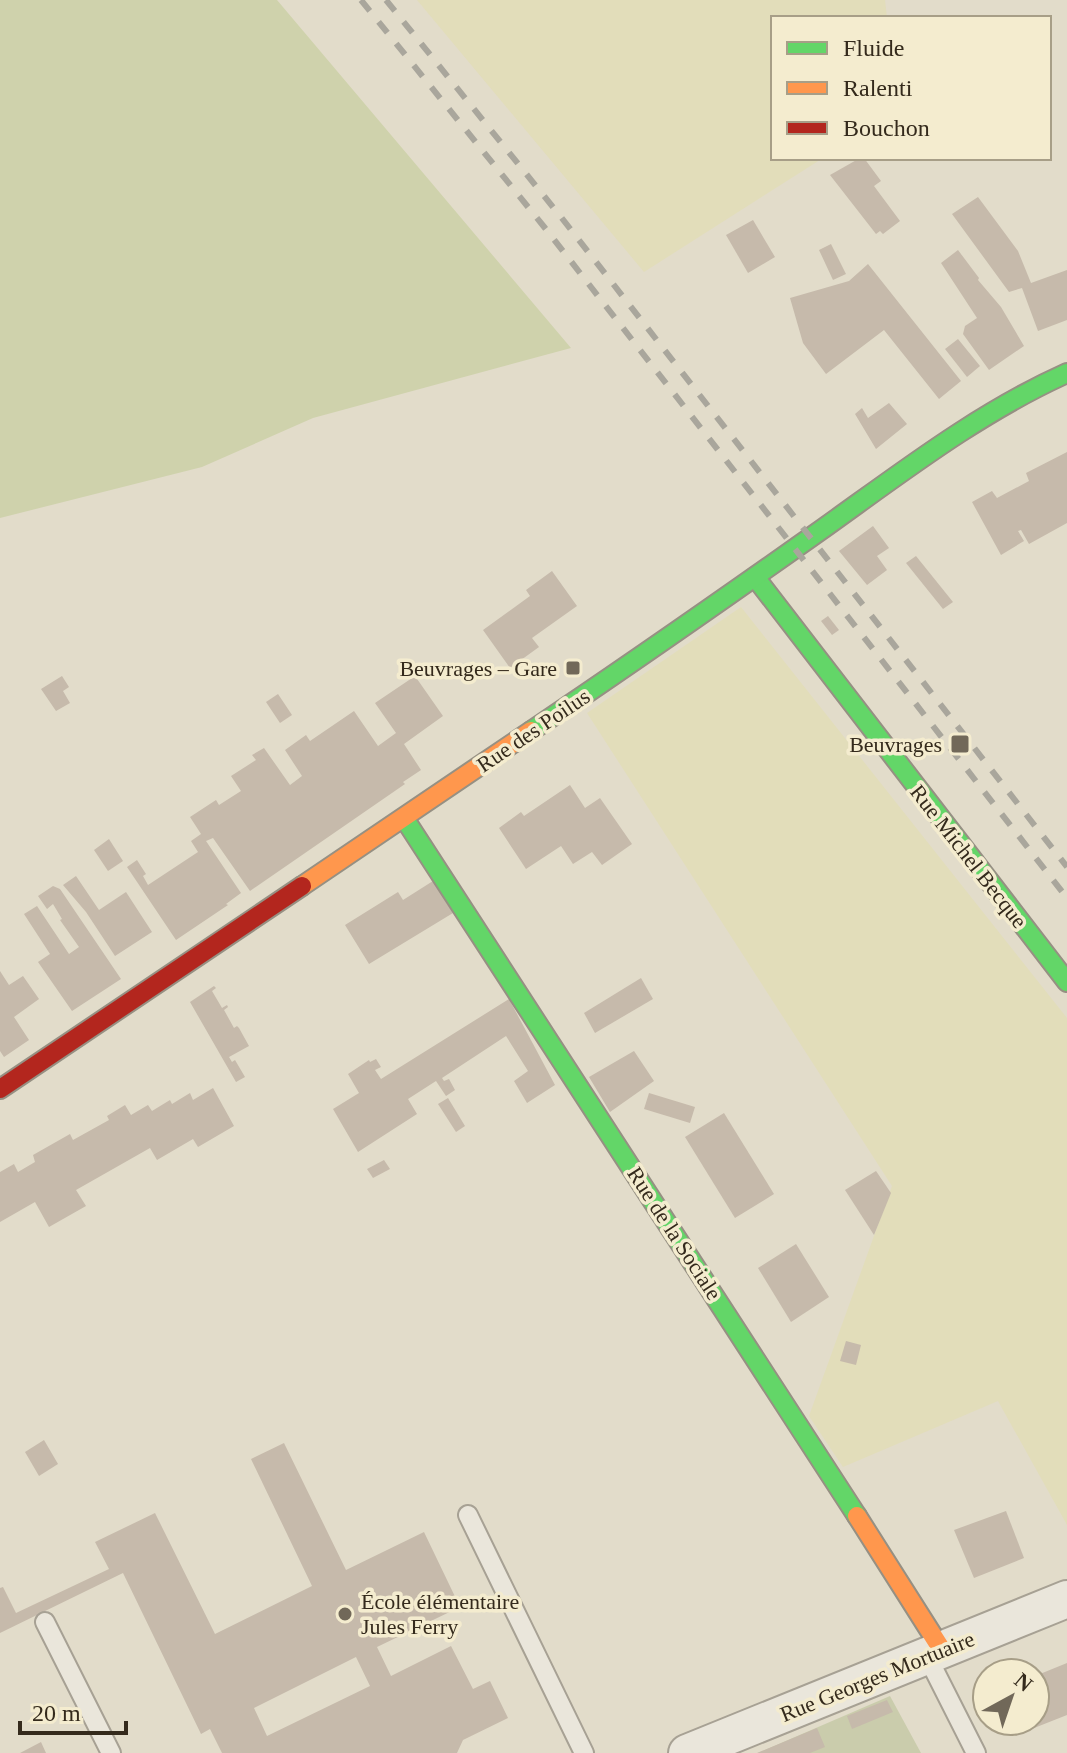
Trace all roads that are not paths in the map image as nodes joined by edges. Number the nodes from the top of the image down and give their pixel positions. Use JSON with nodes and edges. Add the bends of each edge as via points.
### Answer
{"nodes":[{"id":1,"x":1067,"y":373,"type":"edge"},
{"id":2,"x":755,"y":577,"type":"junction"},
{"id":3,"x":404,"y":818,"type":"junction"},
{"id":4,"x":1067,"y":982,"type":"edge"},
{"id":5,"x":0,"y":1089,"type":"edge"},
{"id":6,"x":468,"y":1515,"type":"dead end"},
{"id":7,"x":1067,"y":1599,"type":"edge"},
{"id":8,"x":45,"y":1622,"type":"dead end"},
{"id":9,"x":935,"y":1653,"type":"junction"},
{"id":10,"x":111,"y":1753,"type":"edge"},
{"id":11,"x":584,"y":1753,"type":"edge"},
{"id":12,"x":687,"y":1753,"type":"edge"},
{"id":13,"x":976,"y":1753,"type":"edge"}],
"edges":[{"from":1,"to":2,"type":"street","name":"Rue des Poilus","via":[[985,414]]},
{"from":2,"to":3,"type":"street","name":"Rue des Poilus"},
{"from":2,"to":4,"type":"street","name":"Rue Michel Becque"},
{"from":3,"to":5,"type":"street","name":"Rue des Poilus"},
{"from":3,"to":9,"type":"street","name":"Rue de la Sociale","via":[[781,1396]]},
{"from":6,"to":11,"type":"lane"},
{"from":7,"to":9,"type":"street","name":"Rue Georges Mortuaire"},
{"from":8,"to":10,"type":"lane"},
{"from":9,"to":12,"type":"street","name":"Rue Georges Mortuaire"},
{"from":9,"to":13,"type":"lane"}]}
